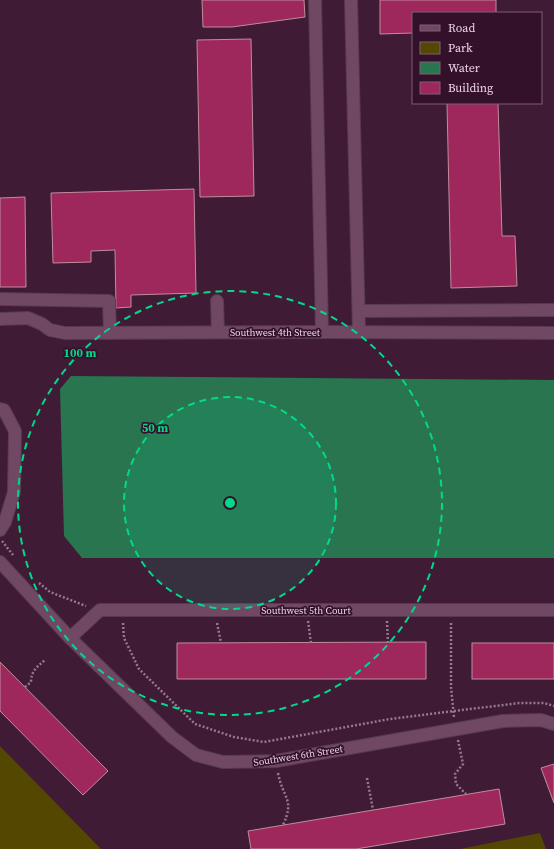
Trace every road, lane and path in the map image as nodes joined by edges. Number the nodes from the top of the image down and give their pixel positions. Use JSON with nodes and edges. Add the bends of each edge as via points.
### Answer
{"nodes":[{"id":1,"x":316,"y":0,"type":"edge"},
{"id":2,"x":351,"y":0,"type":"edge"},
{"id":3,"x":0,"y":299,"type":"edge"},
{"id":4,"x":217,"y":300,"type":"dead end"},
{"id":5,"x":554,"y":310,"type":"edge"},
{"id":6,"x":359,"y":311,"type":"junction"},
{"id":7,"x":430,"y":312,"type":"junction"},
{"id":8,"x":0,"y":319,"type":"edge"},
{"id":9,"x":218,"y":332,"type":"junction"},
{"id":10,"x":322,"y":332,"type":"junction"},
{"id":11,"x":359,"y":332,"type":"junction"},
{"id":12,"x":110,"y":333,"type":"junction"},
{"id":13,"x":554,"y":333,"type":"edge"},
{"id":14,"x":431,"y":334,"type":"junction"},
{"id":15,"x":0,"y":409,"type":"edge"},
{"id":16,"x":0,"y":530,"type":"edge"},
{"id":17,"x":0,"y":539,"type":"edge"},
{"id":18,"x":17,"y":560,"type":"dead end"},
{"id":19,"x":0,"y":562,"type":"edge"},
{"id":20,"x":36,"y":582,"type":"dead end"},
{"id":21,"x":100,"y":610,"type":"junction"},
{"id":22,"x":122,"y":610,"type":"junction"},
{"id":23,"x":217,"y":610,"type":"junction"},
{"id":24,"x":301,"y":610,"type":"junction"},
{"id":25,"x":386,"y":610,"type":"junction"},
{"id":26,"x":450,"y":610,"type":"junction"},
{"id":27,"x":554,"y":610,"type":"edge"},
{"id":28,"x":70,"y":638,"type":"junction"},
{"id":29,"x":221,"y":643,"type":"dead end"},
{"id":30,"x":311,"y":643,"type":"dead end"},
{"id":31,"x":388,"y":643,"type":"dead end"},
{"id":32,"x":44,"y":660,"type":"dead end"},
{"id":33,"x":25,"y":687,"type":"dead end"},
{"id":34,"x":554,"y":706,"type":"edge"},
{"id":35,"x":453,"y":711,"type":"junction"},
{"id":36,"x":554,"y":724,"type":"edge"},
{"id":37,"x":456,"y":728,"type":"junction"},
{"id":38,"x":273,"y":740,"type":"junction"},
{"id":39,"x":276,"y":761,"type":"junction"},
{"id":40,"x":367,"y":778,"type":"dead end"},
{"id":41,"x":466,"y":794,"type":"dead end"},
{"id":42,"x":374,"y":810,"type":"dead end"},
{"id":43,"x":283,"y":825,"type":"dead end"}],
"edges":[{"from":1,"to":10,"type":"street"},
{"from":2,"to":6,"type":"street"},
{"from":3,"to":12,"type":"street","via":[[109,302]]},
{"from":4,"to":9,"type":"street"},
{"from":5,"to":7,"type":"street"},
{"from":6,"to":7,"type":"street"},
{"from":6,"to":11,"type":"street"},
{"from":7,"to":14,"type":"street"},
{"from":8,"to":12,"type":"street","name":"Southwest 4th Street","via":[[28,318],[50,330],[65,333]]},
{"from":9,"to":10,"type":"street","name":"Southwest 4th Street"},
{"from":9,"to":12,"type":"street","name":"Southwest 4th Street"},
{"from":10,"to":11,"type":"street","name":"Southwest 4th Street"},
{"from":11,"to":14,"type":"street","name":"Southwest 4th Street"},
{"from":13,"to":14,"type":"street","name":"Southwest 4th Street"},
{"from":15,"to":16,"type":"street","via":[[4,410],[15,431],[14,492]]},
{"from":17,"to":18,"type":"path"},
{"from":19,"to":28,"type":"street","name":"Southwest 6th Street"},
{"from":20,"to":21,"type":"path","via":[[50,592]]},
{"from":21,"to":22,"type":"street","name":"Southwest 5th Court"},
{"from":21,"to":28,"type":"street"},
{"from":22,"to":23,"type":"street","name":"Southwest 5th Court"},
{"from":22,"to":38,"type":"path","via":[[124,638],[139,669],[195,724],[234,737],[264,742]]},
{"from":23,"to":24,"type":"street","name":"Southwest 5th Court"},
{"from":23,"to":29,"type":"path","via":[[217,630]]},
{"from":24,"to":25,"type":"street","name":"Southwest 5th Court"},
{"from":24,"to":30,"type":"path","via":[[308,618]]},
{"from":25,"to":26,"type":"street","name":"Southwest 5th Court"},
{"from":25,"to":31,"type":"path"},
{"from":26,"to":27,"type":"street","name":"Southwest 5th Court"},
{"from":26,"to":35,"type":"path"},
{"from":28,"to":39,"type":"street","name":"Southwest 6th Street","via":[[172,737],[196,755],[223,762]]},
{"from":32,"to":33,"type":"path","via":[[34,669],[31,682]]},
{"from":34,"to":35,"type":"path","via":[[544,703],[519,703]]},
{"from":35,"to":37,"type":"path"},
{"from":35,"to":38,"type":"path","via":[[390,719]]},
{"from":36,"to":37,"type":"street","name":"Southwest 6th Street","via":[[540,720],[503,721]]},
{"from":37,"to":39,"type":"street","name":"Southwest 6th Street"},
{"from":37,"to":41,"type":"path","via":[[462,764],[455,774],[456,784]]},
{"from":38,"to":39,"type":"path"},
{"from":39,"to":43,"type":"path","via":[[281,786],[288,799],[289,811]]},
{"from":40,"to":42,"type":"path"}]}
